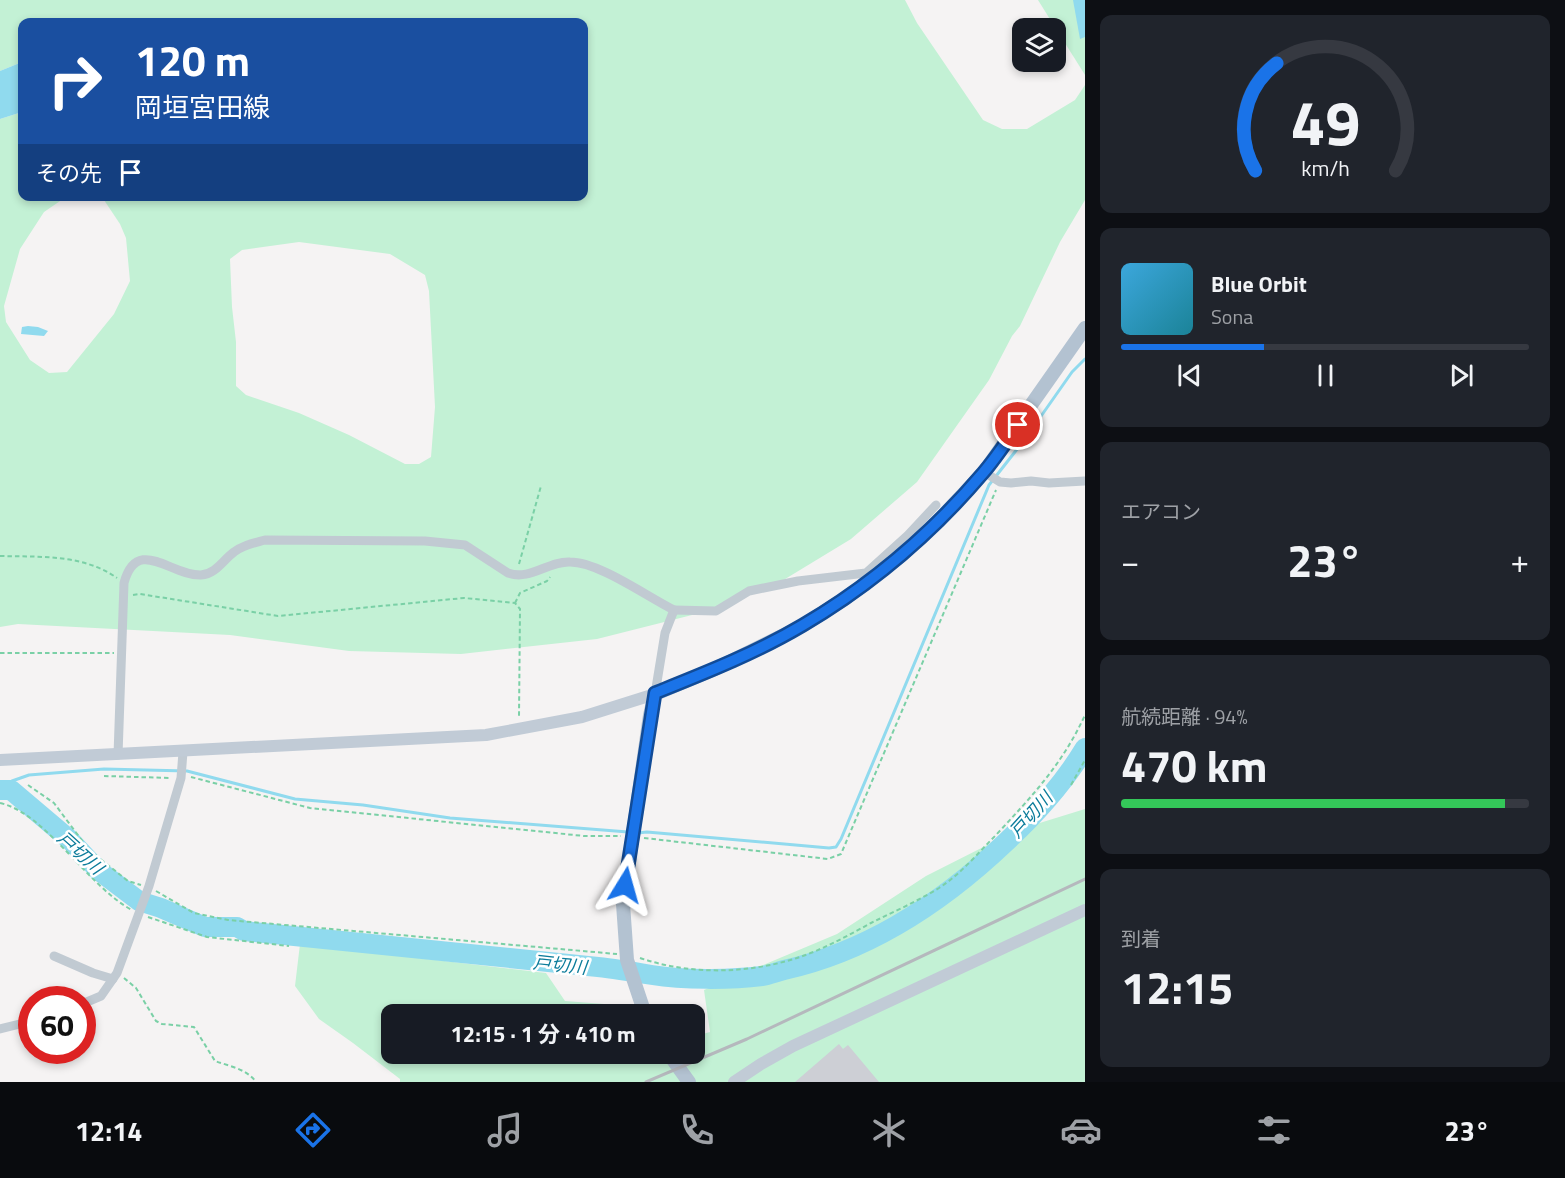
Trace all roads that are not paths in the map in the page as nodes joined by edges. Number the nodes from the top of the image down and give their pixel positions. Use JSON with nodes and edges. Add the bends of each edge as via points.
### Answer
{"nodes":[{"id":1,"x":1085,"y":328,"type":"edge"},
{"id":2,"x":984,"y":472,"type":"junction"},
{"id":3,"x":1085,"y":481,"type":"edge"},
{"id":4,"x":936,"y":505,"type":"dead end"},
{"id":5,"x":674,"y":610,"type":"junction"},
{"id":6,"x":655,"y":693,"type":"junction"},
{"id":7,"x":183,"y":752,"type":"junction"},
{"id":8,"x":118,"y":755,"type":"junction"},
{"id":9,"x":0,"y":760,"type":"edge"},
{"id":10,"x":1085,"y":910,"type":"edge"},
{"id":11,"x":54,"y":956,"type":"dead end"},
{"id":12,"x":115,"y":976,"type":"junction"},
{"id":13,"x":96,"y":998,"type":"edge"},
{"id":14,"x":641,"y":1004,"type":"edge"},
{"id":15,"x":18,"y":1024,"type":"edge"},
{"id":16,"x":0,"y":1029,"type":"edge"},
{"id":17,"x":676,"y":1064,"type":"edge"},
{"id":18,"x":689,"y":1082,"type":"edge"},
{"id":19,"x":734,"y":1082,"type":"edge"}],
"edges":[{"from":1,"to":2,"type":"main road"},
{"from":2,"to":3,"type":"street","via":[[1000,482],[1011,483]]},
{"from":2,"to":6,"type":"main road","via":[[901,556],[846,598],[760,648]]},
{"from":4,"to":5,"type":"street","via":[[866,573],[749,591],[716,611]]},
{"from":5,"to":6,"type":"street","via":[[665,633]]},
{"from":5,"to":8,"type":"street","via":[[591,565],[561,562],[515,576],[465,545],[425,541],[265,540],[234,552],[213,572],[200,575],[180,572],[150,558],[138,560],[127,572],[124,583]]},
{"from":6,"to":7,"type":"street","via":[[582,717],[520,730],[450,738]]},
{"from":6,"to":14,"type":"main road","via":[[623,904],[627,957]]},
{"from":7,"to":8,"type":"street"},
{"from":7,"to":12,"type":"street","via":[[181,778],[149,886]]},
{"from":8,"to":9,"type":"street"},
{"from":10,"to":19,"type":"street","via":[[793,1046]]},
{"from":11,"to":12,"type":"street","via":[[93,973]]},
{"from":12,"to":13,"type":"street"},
{"from":15,"to":16,"type":"street"},
{"from":17,"to":18,"type":"main road"}]}
